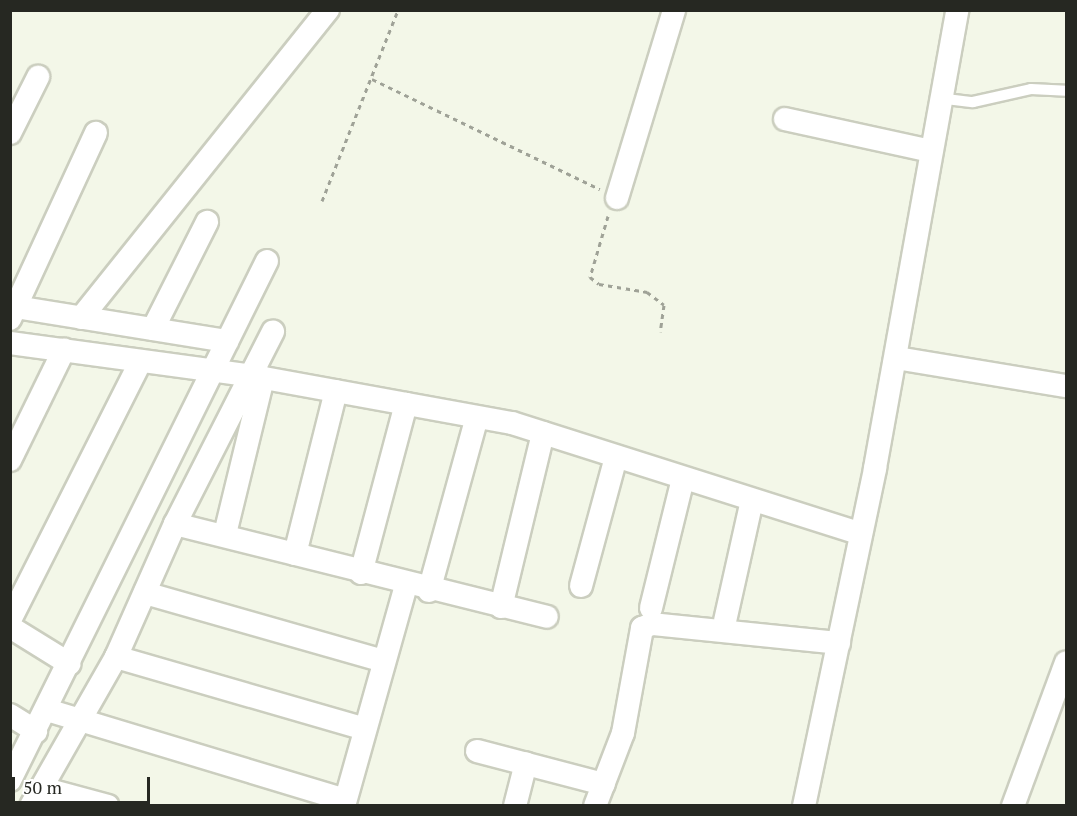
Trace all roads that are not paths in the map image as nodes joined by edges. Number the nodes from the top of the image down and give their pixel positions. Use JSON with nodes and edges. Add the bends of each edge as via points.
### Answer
{"nodes":[{"id":1,"x":328,"y":10,"type":"edge"},
{"id":2,"x":674,"y":10,"type":"edge"},
{"id":3,"x":957,"y":10,"type":"edge"},
{"id":4,"x":38,"y":77,"type":"dead end"},
{"id":5,"x":1066,"y":92,"type":"edge"},
{"id":6,"x":938,"y":98,"type":"junction"},
{"id":7,"x":785,"y":119,"type":"dead end"},
{"id":8,"x":10,"y":133,"type":"edge"},
{"id":9,"x":96,"y":133,"type":"dead end"},
{"id":10,"x":932,"y":151,"type":"junction"},
{"id":11,"x":617,"y":198,"type":"road end"},
{"id":12,"x":207,"y":222,"type":"dead end"},
{"id":13,"x":267,"y":261,"type":"dead end"},
{"id":14,"x":11,"y":310,"type":"edge"},
{"id":15,"x":81,"y":318,"type":"junction"},
{"id":16,"x":153,"y":329,"type":"junction"},
{"id":17,"x":273,"y":332,"type":"dead end"},
{"id":18,"x":227,"y":341,"type":"junction"},
{"id":19,"x":10,"y":343,"type":"edge"},
{"id":20,"x":64,"y":351,"type":"junction"},
{"id":21,"x":896,"y":358,"type":"junction"},
{"id":22,"x":141,"y":361,"type":"junction"},
{"id":23,"x":211,"y":370,"type":"junction"},
{"id":24,"x":258,"y":377,"type":"junction"},
{"id":25,"x":1066,"y":386,"type":"edge"},
{"id":26,"x":336,"y":391,"type":"junction"},
{"id":27,"x":406,"y":404,"type":"junction"},
{"id":28,"x":477,"y":417,"type":"junction"},
{"id":29,"x":543,"y":433,"type":"junction"},
{"id":30,"x":616,"y":457,"type":"junction"},
{"id":31,"x":10,"y":460,"type":"edge"},
{"id":32,"x":683,"y":479,"type":"junction"},
{"id":33,"x":752,"y":500,"type":"junction"},
{"id":34,"x":175,"y":524,"type":"junction"},
{"id":35,"x":225,"y":534,"type":"junction"},
{"id":36,"x":861,"y":534,"type":"junction"},
{"id":37,"x":295,"y":554,"type":"junction"},
{"id":38,"x":361,"y":573,"type":"junction"},
{"id":39,"x":406,"y":585,"type":"junction"},
{"id":40,"x":581,"y":586,"type":"dead end"},
{"id":41,"x":429,"y":591,"type":"junction"},
{"id":42,"x":145,"y":593,"type":"junction"},
{"id":43,"x":501,"y":607,"type":"junction"},
{"id":44,"x":651,"y":608,"type":"dead end"},
{"id":45,"x":547,"y":617,"type":"dead end"},
{"id":46,"x":10,"y":620,"type":"edge"},
{"id":47,"x":725,"y":621,"type":"dead end"},
{"id":48,"x":10,"y":627,"type":"edge"},
{"id":49,"x":839,"y":643,"type":"junction"},
{"id":50,"x":116,"y":657,"type":"junction"},
{"id":51,"x":384,"y":661,"type":"junction"},
{"id":52,"x":1066,"y":663,"type":"edge"},
{"id":53,"x":70,"y":664,"type":"junction"},
{"id":54,"x":47,"y":710,"type":"junction"},
{"id":55,"x":10,"y":715,"type":"edge"},
{"id":56,"x":80,"y":722,"type":"junction"},
{"id":57,"x":365,"y":729,"type":"junction"},
{"id":58,"x":36,"y":731,"type":"junction"},
{"id":59,"x":477,"y":751,"type":"dead end"},
{"id":60,"x":526,"y":763,"type":"junction"},
{"id":61,"x":10,"y":780,"type":"edge"},
{"id":62,"x":604,"y":784,"type":"junction"},
{"id":63,"x":36,"y":797,"type":"edge"},
{"id":64,"x":345,"y":803,"type":"edge"},
{"id":65,"x":108,"y":806,"type":"edge"},
{"id":66,"x":515,"y":806,"type":"edge"},
{"id":67,"x":595,"y":806,"type":"edge"},
{"id":68,"x":804,"y":806,"type":"edge"},
{"id":69,"x":1012,"y":806,"type":"edge"}],
"edges":[{"from":1,"to":15,"type":"street"},
{"from":2,"to":11,"type":"street"},
{"from":3,"to":6,"type":"street"},
{"from":4,"to":8,"type":"street"},
{"from":5,"to":6,"type":"lane","via":[[1031,89],[974,102]]},
{"from":6,"to":10,"type":"street"},
{"from":7,"to":10,"type":"street"},
{"from":9,"to":14,"type":"street"},
{"from":10,"to":21,"type":"street"},
{"from":12,"to":16,"type":"street"},
{"from":13,"to":18,"type":"street"},
{"from":14,"to":15,"type":"street"},
{"from":15,"to":16,"type":"street"},
{"from":16,"to":18,"type":"street"},
{"from":17,"to":24,"type":"street"},
{"from":18,"to":23,"type":"street"},
{"from":19,"to":20,"type":"street"},
{"from":20,"to":22,"type":"street"},
{"from":20,"to":31,"type":"street"},
{"from":21,"to":25,"type":"street"},
{"from":21,"to":36,"type":"street"},
{"from":22,"to":23,"type":"street"},
{"from":22,"to":46,"type":"street"},
{"from":23,"to":24,"type":"street"},
{"from":23,"to":53,"type":"street"},
{"from":24,"to":26,"type":"street"},
{"from":24,"to":34,"type":"street"},
{"from":24,"to":35,"type":"street"},
{"from":26,"to":27,"type":"street"},
{"from":26,"to":37,"type":"street"},
{"from":27,"to":28,"type":"street"},
{"from":27,"to":38,"type":"street"},
{"from":28,"to":29,"type":"street"},
{"from":28,"to":41,"type":"street"},
{"from":29,"to":30,"type":"street"},
{"from":29,"to":43,"type":"street"},
{"from":30,"to":32,"type":"street"},
{"from":30,"to":40,"type":"street"},
{"from":32,"to":33,"type":"street"},
{"from":32,"to":44,"type":"street"},
{"from":33,"to":36,"type":"street"},
{"from":33,"to":47,"type":"street"},
{"from":34,"to":35,"type":"street"},
{"from":34,"to":42,"type":"street"},
{"from":35,"to":37,"type":"street"},
{"from":36,"to":49,"type":"street"},
{"from":37,"to":38,"type":"street"},
{"from":38,"to":39,"type":"street"},
{"from":39,"to":41,"type":"street"},
{"from":39,"to":51,"type":"street"},
{"from":41,"to":43,"type":"street"},
{"from":42,"to":50,"type":"street"},
{"from":42,"to":51,"type":"street"},
{"from":43,"to":45,"type":"street"},
{"from":48,"to":53,"type":"street"},
{"from":49,"to":62,"type":"street","via":[[652,624],[642,628],[622,733]]},
{"from":49,"to":68,"type":"street"},
{"from":50,"to":56,"type":"street"},
{"from":50,"to":57,"type":"street"},
{"from":51,"to":57,"type":"street"},
{"from":52,"to":69,"type":"street"},
{"from":53,"to":54,"type":"street"},
{"from":54,"to":56,"type":"street"},
{"from":54,"to":58,"type":"street"},
{"from":55,"to":58,"type":"street"},
{"from":56,"to":63,"type":"street"},
{"from":56,"to":64,"type":"street"},
{"from":57,"to":64,"type":"street"},
{"from":58,"to":61,"type":"street"},
{"from":59,"to":60,"type":"street"},
{"from":60,"to":62,"type":"street"},
{"from":60,"to":66,"type":"street"},
{"from":62,"to":67,"type":"street"},
{"from":63,"to":65,"type":"street"}]}
